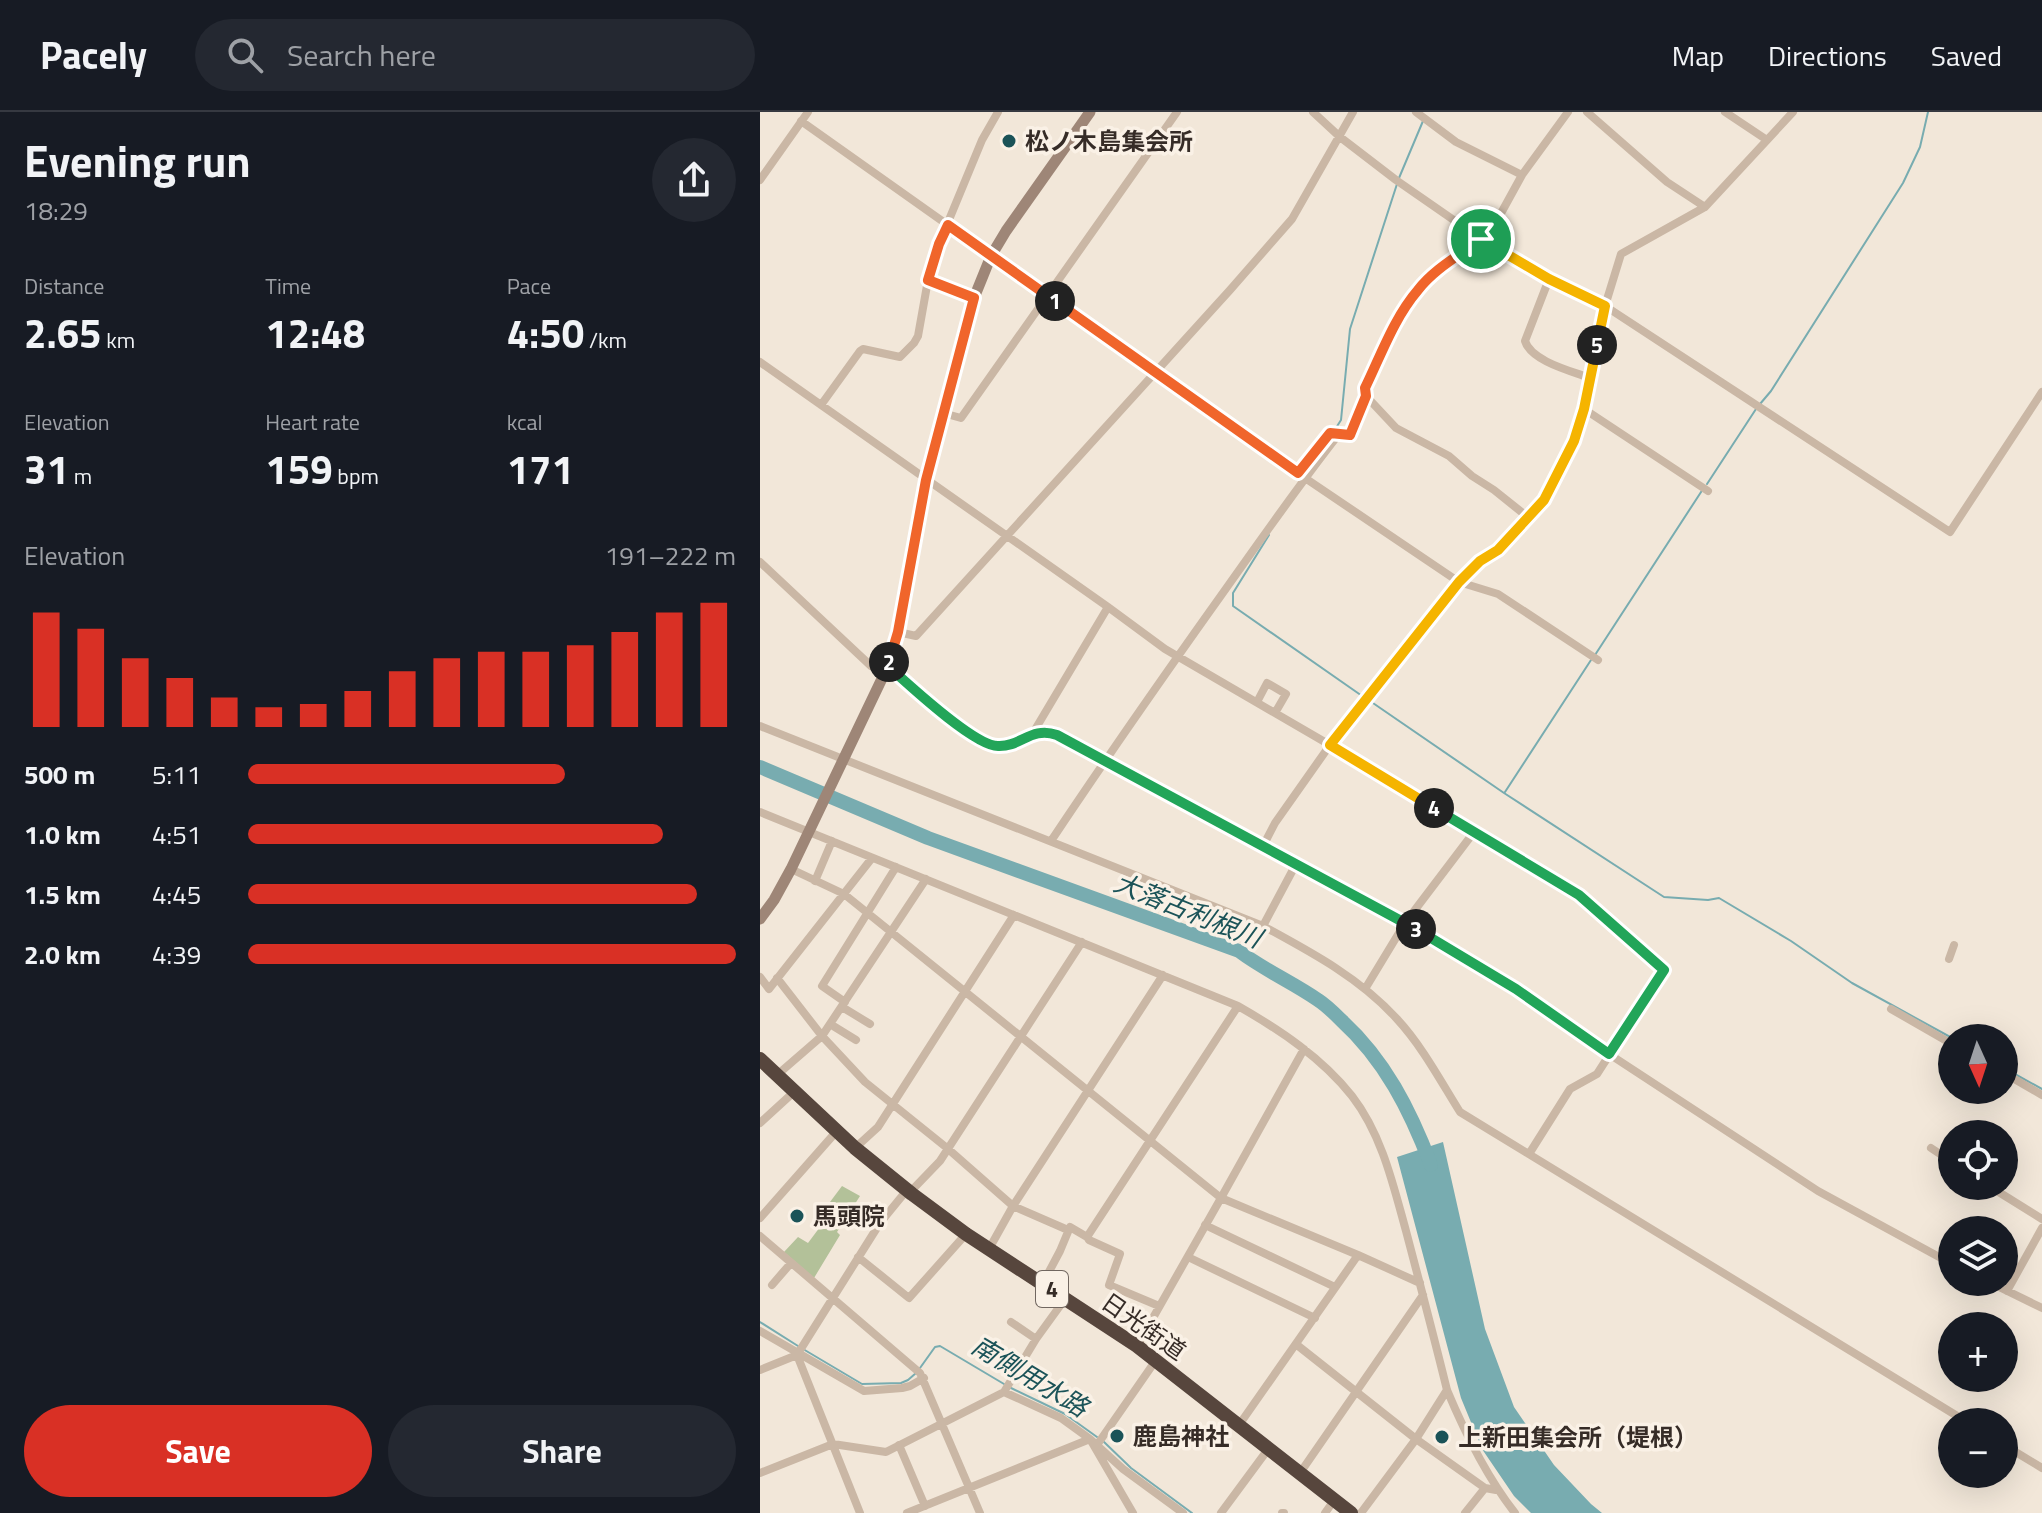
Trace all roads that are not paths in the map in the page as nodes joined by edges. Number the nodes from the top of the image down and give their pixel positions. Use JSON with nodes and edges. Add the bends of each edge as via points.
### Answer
{"nodes":[{"id":1,"x":808,"y":112,"type":"edge"},
{"id":2,"x":998,"y":112,"type":"edge"},
{"id":3,"x":1090,"y":112,"type":"edge"},
{"id":4,"x":1177,"y":112,"type":"edge"},
{"id":5,"x":1313,"y":112,"type":"edge"},
{"id":6,"x":1353,"y":112,"type":"edge"},
{"id":7,"x":1416,"y":112,"type":"edge"},
{"id":8,"x":1568,"y":112,"type":"edge"},
{"id":9,"x":1587,"y":112,"type":"edge"},
{"id":10,"x":1725,"y":112,"type":"edge"},
{"id":11,"x":1793,"y":112,"type":"edge"},
{"id":12,"x":801,"y":121,"type":"junction"},
{"id":13,"x":1340,"y":137,"type":"junction"},
{"id":14,"x":1767,"y":140,"type":"junction"},
{"id":15,"x":1522,"y":175,"type":"junction"},
{"id":16,"x":760,"y":180,"type":"edge"},
{"id":17,"x":1705,"y":207,"type":"junction"},
{"id":18,"x":948,"y":225,"type":"junction"},
{"id":19,"x":1481,"y":239,"type":"junction"},
{"id":20,"x":991,"y":256,"type":"junction"},
{"id":21,"x":1549,"y":279,"type":"junction"},
{"id":22,"x":928,"y":280,"type":"junction"},
{"id":23,"x":1047,"y":295,"type":"junction"},
{"id":24,"x":974,"y":298,"type":"junction"},
{"id":25,"x":1605,"y":306,"type":"junction"},
{"id":26,"x":760,"y":362,"type":"edge"},
{"id":27,"x":1155,"y":372,"type":"junction"},
{"id":28,"x":1590,"y":378,"type":"junction"},
{"id":29,"x":2042,"y":392,"type":"edge"},
{"id":30,"x":1366,"y":396,"type":"junction"},
{"id":31,"x":821,"y":405,"type":"junction"},
{"id":32,"x":1584,"y":409,"type":"junction"},
{"id":33,"x":943,"y":413,"type":"junction"},
{"id":34,"x":1302,"y":475,"type":"junction"},
{"id":35,"x":926,"y":480,"type":"junction"},
{"id":36,"x":1708,"y":491,"type":"dead end"},
{"id":37,"x":1529,"y":518,"type":"junction"},
{"id":38,"x":1007,"y":536,"type":"junction"},
{"id":39,"x":760,"y":562,"type":"edge"},
{"id":40,"x":1459,"y":582,"type":"junction"},
{"id":41,"x":1108,"y":607,"type":"junction"},
{"id":42,"x":898,"y":632,"type":"junction"},
{"id":43,"x":1178,"y":657,"type":"junction"},
{"id":44,"x":1598,"y":660,"type":"dead end"},
{"id":45,"x":886,"y":669,"type":"junction"},
{"id":46,"x":1257,"y":702,"type":"junction"},
{"id":47,"x":1275,"y":713,"type":"junction"},
{"id":48,"x":760,"y":726,"type":"edge"},
{"id":49,"x":1033,"y":733,"type":"junction"},
{"id":50,"x":1330,"y":745,"type":"junction"},
{"id":51,"x":845,"y":759,"type":"junction"},
{"id":52,"x":1105,"y":761,"type":"junction"},
{"id":53,"x":760,"y":812,"type":"edge"},
{"id":54,"x":809,"y":832,"type":"junction"},
{"id":55,"x":1474,"y":832,"type":"junction"},
{"id":56,"x":832,"y":841,"type":"junction"},
{"id":57,"x":1051,"y":841,"type":"junction"},
{"id":58,"x":1263,"y":846,"type":"junction"},
{"id":59,"x":872,"y":858,"type":"junction"},
{"id":60,"x":1296,"y":864,"type":"junction"},
{"id":61,"x":896,"y":867,"type":"junction"},
{"id":62,"x":791,"y":869,"type":"junction"},
{"id":63,"x":926,"y":879,"type":"junction"},
{"id":64,"x":815,"y":881,"type":"junction"},
{"id":65,"x":844,"y":894,"type":"junction"},
{"id":66,"x":867,"y":913,"type":"junction"},
{"id":67,"x":1014,"y":915,"type":"junction"},
{"id":68,"x":760,"y":919,"type":"edge"},
{"id":69,"x":1405,"y":923,"type":"junction"},
{"id":70,"x":1263,"y":926,"type":"junction"},
{"id":71,"x":891,"y":932,"type":"junction"},
{"id":72,"x":1082,"y":942,"type":"junction"},
{"id":73,"x":1954,"y":945,"type":"dead end"},
{"id":74,"x":1949,"y":959,"type":"dead end"},
{"id":75,"x":1163,"y":975,"type":"junction"},
{"id":76,"x":760,"y":977,"type":"edge"},
{"id":77,"x":777,"y":978,"type":"junction"},
{"id":78,"x":1365,"y":989,"type":"junction"},
{"id":79,"x":965,"y":991,"type":"junction"},
{"id":80,"x":843,"y":1004,"type":"junction"},
{"id":81,"x":1238,"y":1006,"type":"junction"},
{"id":82,"x":1891,"y":1009,"type":"dead end"},
{"id":83,"x":830,"y":1024,"type":"junction"},
{"id":84,"x":870,"y":1024,"type":"dead end"},
{"id":85,"x":822,"y":1036,"type":"junction"},
{"id":86,"x":1021,"y":1036,"type":"junction"},
{"id":87,"x":1938,"y":1036,"type":"edge"},
{"id":88,"x":856,"y":1040,"type":"dead end"},
{"id":89,"x":1304,"y":1049,"type":"junction"},
{"id":90,"x":1609,"y":1054,"type":"junction"},
{"id":91,"x":760,"y":1059,"type":"edge"},
{"id":92,"x":777,"y":1075,"type":"junction"},
{"id":93,"x":2018,"y":1081,"type":"edge"},
{"id":94,"x":1088,"y":1090,"type":"junction"},
{"id":95,"x":795,"y":1091,"type":"junction"},
{"id":96,"x":2042,"y":1095,"type":"edge"},
{"id":97,"x":893,"y":1104,"type":"junction"},
{"id":98,"x":760,"y":1123,"type":"edge"},
{"id":99,"x":836,"y":1132,"type":"junction"},
{"id":100,"x":1150,"y":1141,"type":"junction"},
{"id":101,"x":855,"y":1148,"type":"junction"},
{"id":102,"x":947,"y":1148,"type":"junction"},
{"id":103,"x":1931,"y":1148,"type":"dead end"},
{"id":104,"x":1938,"y":1153,"type":"edge"},
{"id":105,"x":1529,"y":1154,"type":"junction"},
{"id":106,"x":907,"y":1190,"type":"junction"},
{"id":107,"x":1221,"y":1198,"type":"junction"},
{"id":108,"x":2011,"y":1200,"type":"edge"},
{"id":109,"x":1013,"y":1206,"type":"junction"},
{"id":110,"x":760,"y":1218,"type":"edge"},
{"id":111,"x":2042,"y":1219,"type":"edge"},
{"id":112,"x":1205,"y":1225,"type":"junction"},
{"id":113,"x":2042,"y":1228,"type":"edge"},
{"id":114,"x":1068,"y":1230,"type":"junction"},
{"id":115,"x":966,"y":1234,"type":"junction"},
{"id":116,"x":760,"y":1236,"type":"edge"},
{"id":117,"x":1087,"y":1237,"type":"junction"},
{"id":118,"x":989,"y":1249,"type":"junction"},
{"id":119,"x":1358,"y":1255,"type":"junction"},
{"id":120,"x":1938,"y":1256,"type":"edge"},
{"id":121,"x":858,"y":1257,"type":"junction"},
{"id":122,"x":1188,"y":1257,"type":"junction"},
{"id":123,"x":791,"y":1263,"type":"junction"},
{"id":124,"x":2018,"y":1271,"type":"edge"},
{"id":125,"x":1043,"y":1283,"type":"junction"},
{"id":126,"x":1420,"y":1283,"type":"junction"},
{"id":127,"x":772,"y":1285,"type":"dead end"},
{"id":128,"x":1335,"y":1287,"type":"junction"},
{"id":129,"x":1423,"y":1295,"type":"junction"},
{"id":130,"x":2017,"y":1296,"type":"edge"},
{"id":131,"x":1066,"y":1298,"type":"junction"},
{"id":132,"x":833,"y":1299,"type":"junction"},
{"id":133,"x":1159,"y":1306,"type":"junction"},
{"id":134,"x":2042,"y":1308,"type":"edge"},
{"id":135,"x":1315,"y":1318,"type":"junction"},
{"id":136,"x":1011,"y":1322,"type":"dead end"},
{"id":137,"x":760,"y":1331,"type":"edge"},
{"id":138,"x":1036,"y":1339,"type":"junction"},
{"id":139,"x":1297,"y":1345,"type":"junction"},
{"id":140,"x":1137,"y":1346,"type":"junction"},
{"id":141,"x":800,"y":1351,"type":"junction"},
{"id":142,"x":1156,"y":1360,"type":"junction"},
{"id":143,"x":760,"y":1370,"type":"edge"},
{"id":144,"x":919,"y":1373,"type":"junction"},
{"id":145,"x":1007,"y":1388,"type":"junction"},
{"id":146,"x":1447,"y":1390,"type":"junction"},
{"id":147,"x":1356,"y":1392,"type":"junction"},
{"id":148,"x":1944,"y":1408,"type":"edge"},
{"id":149,"x":943,"y":1422,"type":"junction"},
{"id":150,"x":1239,"y":1425,"type":"junction"},
{"id":151,"x":1416,"y":1439,"type":"junction"},
{"id":152,"x":1098,"y":1440,"type":"junction"},
{"id":153,"x":833,"y":1444,"type":"junction"},
{"id":154,"x":899,"y":1445,"type":"junction"},
{"id":155,"x":1269,"y":1448,"type":"junction"},
{"id":156,"x":2018,"y":1453,"type":"edge"},
{"id":157,"x":2042,"y":1468,"type":"edge"},
{"id":158,"x":760,"y":1473,"type":"edge"},
{"id":159,"x":1300,"y":1473,"type":"junction"},
{"id":160,"x":970,"y":1488,"type":"junction"},
{"id":161,"x":1485,"y":1488,"type":"junction"},
{"id":162,"x":1496,"y":1490,"type":"junction"},
{"id":163,"x":1335,"y":1499,"type":"junction"},
{"id":164,"x":925,"y":1506,"type":"junction"},
{"id":165,"x":860,"y":1513,"type":"edge"},
{"id":166,"x":907,"y":1513,"type":"edge"},
{"id":167,"x":980,"y":1513,"type":"edge"},
{"id":168,"x":1133,"y":1513,"type":"edge"},
{"id":169,"x":1183,"y":1513,"type":"edge"},
{"id":170,"x":1221,"y":1513,"type":"edge"},
{"id":171,"x":1325,"y":1513,"type":"edge"},
{"id":172,"x":1351,"y":1513,"type":"edge"},
{"id":173,"x":1361,"y":1513,"type":"edge"},
{"id":174,"x":1465,"y":1513,"type":"edge"},
{"id":175,"x":1515,"y":1513,"type":"edge"}],
"edges":[{"from":1,"to":12,"type":"street"},
{"from":2,"to":18,"type":"street"},
{"from":3,"to":20,"type":"street"},
{"from":4,"to":23,"type":"street"},
{"from":5,"to":13,"type":"street"},
{"from":6,"to":13,"type":"street"},
{"from":7,"to":15,"type":"street","via":[[1456,142]]},
{"from":8,"to":15,"type":"street"},
{"from":9,"to":17,"type":"street","via":[[1667,182]]},
{"from":10,"to":14,"type":"street"},
{"from":11,"to":14,"type":"street"},
{"from":12,"to":16,"type":"street"},
{"from":12,"to":18,"type":"street"},
{"from":13,"to":19,"type":"street"},
{"from":13,"to":27,"type":"street","via":[[1292,219]]},
{"from":14,"to":17,"type":"street"},
{"from":15,"to":19,"type":"street"},
{"from":17,"to":25,"type":"street","via":[[1621,254]]},
{"from":18,"to":20,"type":"street"},
{"from":18,"to":22,"type":"street"},
{"from":19,"to":21,"type":"street"},
{"from":19,"to":30,"type":"street","via":[[1417,290],[1398,319]]},
{"from":20,"to":23,"type":"street"},
{"from":20,"to":24,"type":"street"},
{"from":21,"to":25,"type":"street"},
{"from":21,"to":28,"type":"street","via":[[1525,344],[1547,361]]},
{"from":22,"to":24,"type":"street"},
{"from":22,"to":31,"type":"street","via":[[914,343],[900,357],[860,351]]},
{"from":23,"to":27,"type":"street"},
{"from":23,"to":33,"type":"street","via":[[961,418]]},
{"from":24,"to":33,"type":"street"},
{"from":25,"to":28,"type":"street"},
{"from":25,"to":29,"type":"street","via":[[1950,532]]},
{"from":26,"to":31,"type":"street"},
{"from":27,"to":34,"type":"street"},
{"from":27,"to":38,"type":"street"},
{"from":28,"to":32,"type":"street"},
{"from":30,"to":34,"type":"street","via":[[1350,435],[1330,433]]},
{"from":30,"to":37,"type":"street","via":[[1396,428],[1449,456]]},
{"from":31,"to":35,"type":"street"},
{"from":32,"to":36,"type":"street"},
{"from":32,"to":37,"type":"street","via":[[1574,441]]},
{"from":33,"to":35,"type":"street"},
{"from":34,"to":40,"type":"street"},
{"from":34,"to":43,"type":"street"},
{"from":35,"to":38,"type":"street"},
{"from":35,"to":42,"type":"street"},
{"from":37,"to":40,"type":"street"},
{"from":38,"to":41,"type":"street"},
{"from":38,"to":42,"type":"street","via":[[916,636]]},
{"from":39,"to":45,"type":"street","via":[[871,666]]},
{"from":40,"to":44,"type":"street","via":[[1498,594]]},
{"from":40,"to":50,"type":"street"},
{"from":41,"to":43,"type":"street"},
{"from":41,"to":49,"type":"street"},
{"from":42,"to":45,"type":"street"},
{"from":43,"to":46,"type":"street"},
{"from":43,"to":52,"type":"street"},
{"from":45,"to":49,"type":"street","via":[[988,745],[1008,745]]},
{"from":45,"to":51,"type":"street"},
{"from":46,"to":47,"type":"street"},
{"from":46,"to":47,"type":"street","via":[[1267,683],[1286,694]]},
{"from":47,"to":50,"type":"street"},
{"from":48,"to":51,"type":"street"},
{"from":49,"to":52,"type":"street","via":[[1047,731]]},
{"from":50,"to":55,"type":"street"},
{"from":50,"to":58,"type":"street"},
{"from":51,"to":54,"type":"street"},
{"from":51,"to":57,"type":"street"},
{"from":52,"to":57,"type":"street"},
{"from":52,"to":58,"type":"street"},
{"from":53,"to":54,"type":"street"},
{"from":54,"to":56,"type":"street"},
{"from":54,"to":62,"type":"street"},
{"from":55,"to":69,"type":"street"},
{"from":55,"to":90,"type":"street","via":[[1579,895],[1664,970]]},
{"from":56,"to":59,"type":"street"},
{"from":56,"to":64,"type":"street"},
{"from":57,"to":70,"type":"street"},
{"from":58,"to":60,"type":"street"},
{"from":59,"to":61,"type":"street"},
{"from":59,"to":65,"type":"street"},
{"from":60,"to":69,"type":"street"},
{"from":60,"to":70,"type":"street"},
{"from":61,"to":63,"type":"street"},
{"from":61,"to":66,"type":"street"},
{"from":62,"to":64,"type":"street"},
{"from":62,"to":68,"type":"street"},
{"from":63,"to":67,"type":"street"},
{"from":63,"to":71,"type":"street"},
{"from":64,"to":65,"type":"street"},
{"from":65,"to":66,"type":"street"},
{"from":65,"to":77,"type":"street"},
{"from":66,"to":71,"type":"street"},
{"from":66,"to":80,"type":"street","via":[[822,986]]},
{"from":67,"to":72,"type":"street"},
{"from":67,"to":79,"type":"street"},
{"from":69,"to":78,"type":"street"},
{"from":69,"to":90,"type":"street","via":[[1516,989]]},
{"from":70,"to":78,"type":"street","via":[[1318,955]]},
{"from":71,"to":79,"type":"street"},
{"from":71,"to":80,"type":"street"},
{"from":72,"to":75,"type":"street"},
{"from":72,"to":86,"type":"street"},
{"from":73,"to":74,"type":"street"},
{"from":75,"to":81,"type":"street"},
{"from":75,"to":94,"type":"street"},
{"from":76,"to":77,"type":"street","via":[[769,989]]},
{"from":77,"to":85,"type":"street"},
{"from":78,"to":105,"type":"street","via":[[1415,1041],[1460,1112]]},
{"from":79,"to":86,"type":"street"},
{"from":79,"to":97,"type":"street"},
{"from":80,"to":83,"type":"street"},
{"from":80,"to":84,"type":"street"},
{"from":81,"to":89,"type":"street"},
{"from":81,"to":100,"type":"street"},
{"from":82,"to":87,"type":"street"},
{"from":83,"to":85,"type":"street"},
{"from":83,"to":88,"type":"street"},
{"from":85,"to":92,"type":"street"},
{"from":85,"to":97,"type":"street"},
{"from":86,"to":94,"type":"street"},
{"from":86,"to":102,"type":"street"},
{"from":89,"to":107,"type":"street"},
{"from":89,"to":126,"type":"street","via":[[1352,1096],[1367,1119],[1387,1162]]},
{"from":90,"to":105,"type":"street","via":[[1597,1074],[1570,1089]]},
{"from":90,"to":120,"type":"street","via":[[1818,1191]]},
{"from":91,"to":92,"type":"highway","name":"日光街道","number":"4"},
{"from":92,"to":95,"type":"highway","name":"日光街道","number":"4"},
{"from":93,"to":96,"type":"street"},
{"from":94,"to":100,"type":"street"},
{"from":94,"to":109,"type":"street"},
{"from":95,"to":98,"type":"street"},
{"from":95,"to":99,"type":"highway","name":"日光街道","number":"4"},
{"from":97,"to":101,"type":"street"},
{"from":97,"to":102,"type":"street"},
{"from":99,"to":101,"type":"highway","name":"日光街道","number":"4"},
{"from":99,"to":110,"type":"street"},
{"from":100,"to":107,"type":"street"},
{"from":100,"to":117,"type":"street"},
{"from":101,"to":106,"type":"highway","name":"日光街道","number":"4"},
{"from":102,"to":106,"type":"street"},
{"from":102,"to":109,"type":"street"},
{"from":103,"to":104,"type":"street"},
{"from":105,"to":148,"type":"street"},
{"from":106,"to":115,"type":"highway","name":"日光街道","number":"4"},
{"from":106,"to":121,"type":"street"},
{"from":107,"to":112,"type":"street"},
{"from":107,"to":119,"type":"street"},
{"from":108,"to":111,"type":"street"},
{"from":109,"to":114,"type":"street"},
{"from":109,"to":118,"type":"street"},
{"from":112,"to":122,"type":"street"},
{"from":112,"to":128,"type":"street"},
{"from":113,"to":124,"type":"street"},
{"from":114,"to":117,"type":"street"},
{"from":114,"to":125,"type":"street"},
{"from":115,"to":118,"type":"highway","name":"日光街道","number":"4"},
{"from":115,"to":121,"type":"street","via":[[909,1298]]},
{"from":116,"to":123,"type":"street"},
{"from":117,"to":133,"type":"street","via":[[1120,1254],[1109,1285]]},
{"from":118,"to":125,"type":"highway","name":"日光街道","number":"4"},
{"from":119,"to":126,"type":"street"},
{"from":119,"to":128,"type":"street"},
{"from":121,"to":132,"type":"street"},
{"from":122,"to":133,"type":"street"},
{"from":122,"to":135,"type":"street"},
{"from":123,"to":127,"type":"street"},
{"from":123,"to":132,"type":"street"},
{"from":125,"to":131,"type":"highway","name":"日光街道","number":"4"},
{"from":126,"to":129,"type":"street"},
{"from":128,"to":135,"type":"street"},
{"from":129,"to":146,"type":"street"},
{"from":129,"to":147,"type":"street"},
{"from":130,"to":134,"type":"street"},
{"from":131,"to":138,"type":"street"},
{"from":131,"to":140,"type":"highway","name":"日光街道","number":"4"},
{"from":132,"to":141,"type":"street"},
{"from":132,"to":144,"type":"street"},
{"from":133,"to":140,"type":"street"},
{"from":135,"to":139,"type":"street"},
{"from":136,"to":138,"type":"street"},
{"from":137,"to":141,"type":"street"},
{"from":138,"to":145,"type":"street"},
{"from":139,"to":147,"type":"street"},
{"from":139,"to":150,"type":"street"},
{"from":140,"to":142,"type":"highway","name":"日光街道","number":"4"},
{"from":141,"to":143,"type":"street"},
{"from":141,"to":144,"type":"street","via":[[864,1391],[902,1388]]},
{"from":141,"to":153,"type":"street"},
{"from":142,"to":150,"type":"highway","name":"日光街道","number":"4"},
{"from":142,"to":152,"type":"street"},
{"from":144,"to":149,"type":"street"},
{"from":145,"to":149,"type":"street"},
{"from":145,"to":152,"type":"street"},
{"from":146,"to":151,"type":"street"},
{"from":146,"to":162,"type":"street"},
{"from":147,"to":151,"type":"street"},
{"from":147,"to":159,"type":"street"},
{"from":149,"to":154,"type":"street"},
{"from":149,"to":160,"type":"street"},
{"from":150,"to":155,"type":"highway","name":"日光街道","number":"4"},
{"from":151,"to":161,"type":"street"},
{"from":151,"to":173,"type":"street"},
{"from":152,"to":160,"type":"street"},
{"from":152,"to":168,"type":"street"},
{"from":152,"to":169,"type":"street","via":[[1123,1469]]},
{"from":153,"to":154,"type":"street","via":[[886,1452]]},
{"from":153,"to":158,"type":"street"},
{"from":153,"to":165,"type":"street"},
{"from":154,"to":164,"type":"street"},
{"from":155,"to":159,"type":"highway","name":"日光街道","number":"4"},
{"from":155,"to":170,"type":"street"},
{"from":156,"to":157,"type":"street"},
{"from":159,"to":163,"type":"highway","name":"日光街道","number":"4"},
{"from":160,"to":164,"type":"street"},
{"from":160,"to":167,"type":"street"},
{"from":161,"to":162,"type":"street"},
{"from":161,"to":174,"type":"street"},
{"from":162,"to":175,"type":"street"},
{"from":163,"to":171,"type":"street"},
{"from":163,"to":172,"type":"highway","name":"日光街道","number":"4"},
{"from":164,"to":166,"type":"street"}]}
